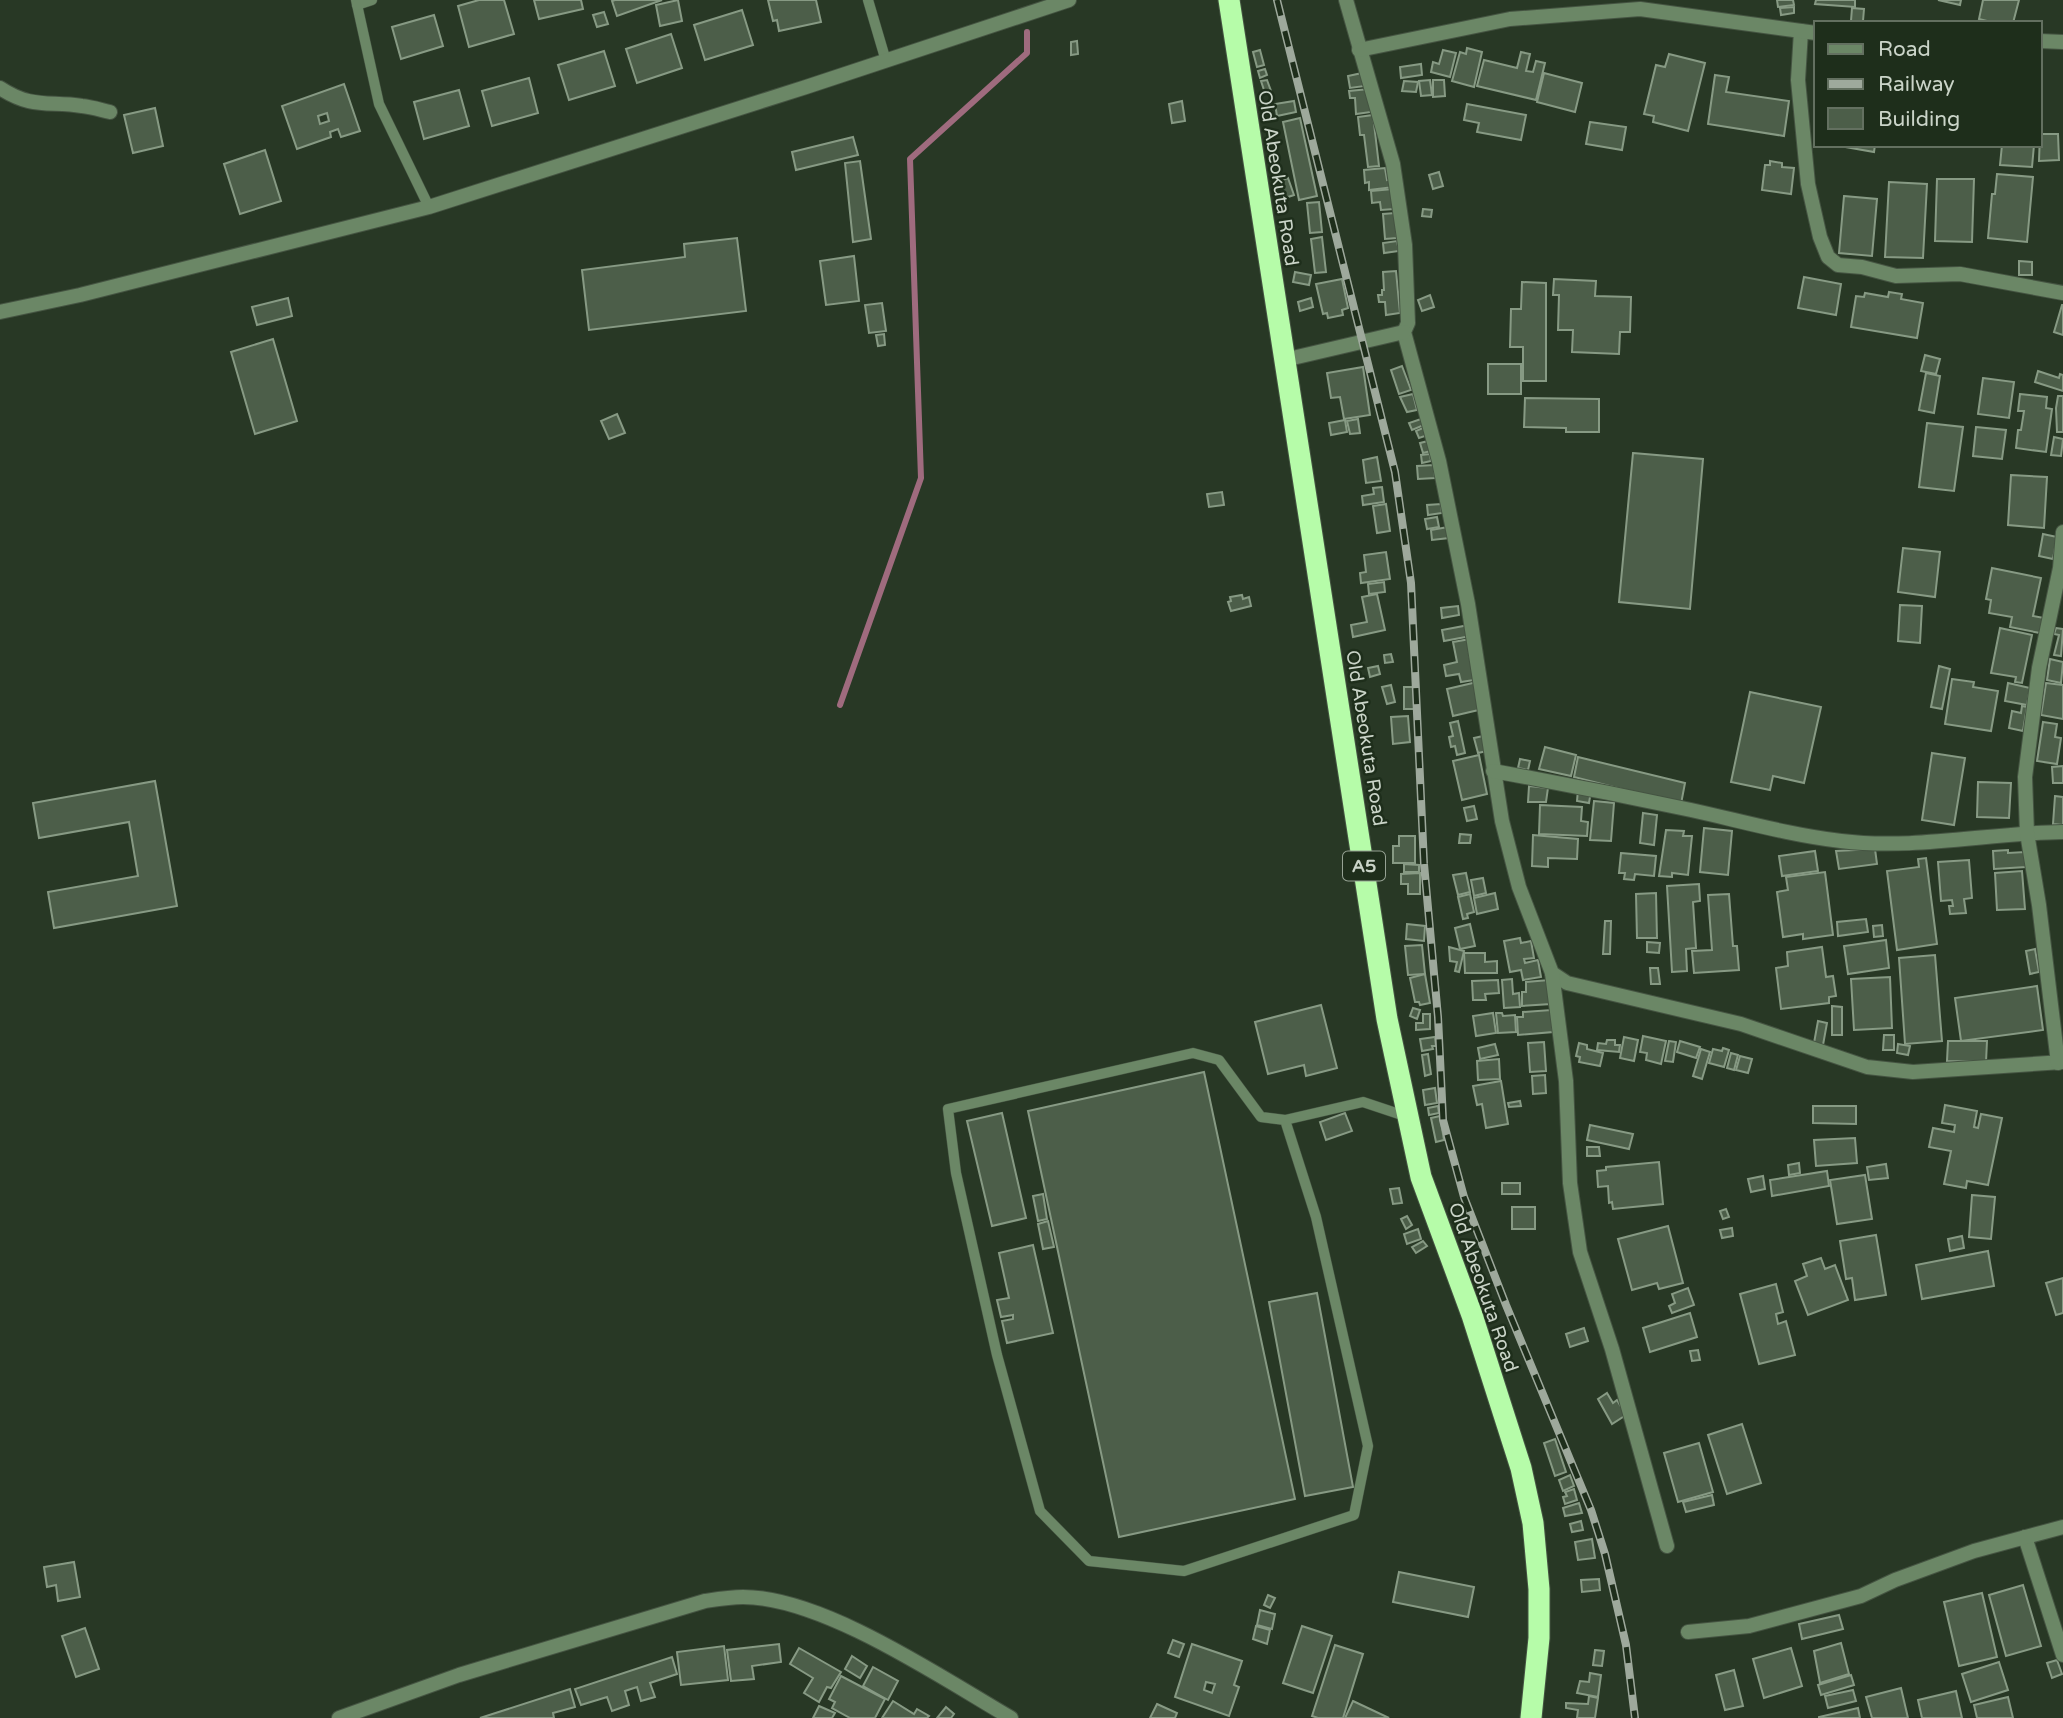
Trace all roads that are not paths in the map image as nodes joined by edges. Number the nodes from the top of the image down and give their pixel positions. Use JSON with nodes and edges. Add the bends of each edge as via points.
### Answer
{"nodes":[{"id":1,"x":372,"y":0,"type":"edge"},
{"id":2,"x":867,"y":0,"type":"edge"},
{"id":3,"x":1069,"y":0,"type":"edge"},
{"id":4,"x":1229,"y":0,"type":"edge"},
{"id":5,"x":1346,"y":0,"type":"edge"},
{"id":6,"x":356,"y":3,"type":"edge"},
{"id":7,"x":1809,"y":32,"type":"edge"},
{"id":8,"x":2042,"y":41,"type":"edge"},
{"id":9,"x":2063,"y":42,"type":"edge"},
{"id":10,"x":1359,"y":50,"type":"junction"},
{"id":11,"x":886,"y":61,"type":"junction"},
{"id":12,"x":0,"y":88,"type":"edge"},
{"id":13,"x":110,"y":112,"type":"dead end"},
{"id":14,"x":429,"y":207,"type":"junction"},
{"id":15,"x":2063,"y":293,"type":"edge"},
{"id":16,"x":0,"y":312,"type":"edge"},
{"id":17,"x":1404,"y":332,"type":"junction"},
{"id":18,"x":1284,"y":360,"type":"junction"},
{"id":19,"x":2063,"y":531,"type":"edge"},
{"id":20,"x":2061,"y":569,"type":"edge"},
{"id":21,"x":1493,"y":771,"type":"junction"},
{"id":22,"x":2063,"y":832,"type":"edge"},
{"id":23,"x":2027,"y":833,"type":"junction"},
{"id":24,"x":1552,"y":973,"type":"junction"},
{"id":25,"x":2060,"y":1062,"type":"edge"},
{"id":26,"x":1408,"y":1117,"type":"junction"},
{"id":27,"x":1285,"y":1120,"type":"junction"},
{"id":28,"x":2063,"y":1527,"type":"edge"},
{"id":29,"x":2025,"y":1536,"type":"junction"},
{"id":30,"x":1667,"y":1546,"type":"dead end"},
{"id":31,"x":1688,"y":1632,"type":"dead end"},
{"id":32,"x":2063,"y":1655,"type":"edge"},
{"id":33,"x":339,"y":1718,"type":"edge"},
{"id":34,"x":1011,"y":1718,"type":"edge"},
{"id":35,"x":1531,"y":1718,"type":"edge"}],
"edges":[{"from":1,"to":6,"type":"lane"},
{"from":2,"to":11,"type":"lane"},
{"from":3,"to":11,"type":"street"},
{"from":4,"to":18,"type":"highway","name":"Old Abeokuta Road","number":"A5"},
{"from":5,"to":10,"type":"street"},
{"from":6,"to":14,"type":"lane","via":[[379,104]]},
{"from":7,"to":10,"type":"street","via":[[1640,9],[1510,19]]},
{"from":7,"to":15,"type":"street","via":[[1798,80],[1806,171],[1828,257],[1838,265],[1896,276],[1960,274]]},
{"from":8,"to":9,"type":"street"},
{"from":10,"to":17,"type":"street","via":[[1393,164],[1405,245],[1408,323]]},
{"from":11,"to":14,"type":"street"},
{"from":12,"to":13,"type":"street","via":[[35,104]]},
{"from":14,"to":16,"type":"street"},
{"from":17,"to":18,"type":"street"},
{"from":17,"to":21,"type":"street","via":[[1439,461],[1468,604]]},
{"from":18,"to":26,"type":"highway","name":"Old Abeokuta Road","number":"A5","via":[[1387,1019]]},
{"from":19,"to":20,"type":"street"},
{"from":20,"to":23,"type":"street","via":[[2039,668],[2025,776]]},
{"from":21,"to":23,"type":"street","via":[[1842,841],[1902,843]]},
{"from":21,"to":24,"type":"street","via":[[1519,887]]},
{"from":22,"to":23,"type":"street"},
{"from":23,"to":25,"type":"street"},
{"from":24,"to":25,"type":"street","via":[[1567,983],[1741,1024],[1867,1067],[1913,1072]]},
{"from":24,"to":30,"type":"street","via":[[1580,1252]]},
{"from":26,"to":27,"type":"lane","via":[[1363,1102]]},
{"from":26,"to":35,"type":"highway","name":"Old Abeokuta Road","number":"A5","via":[[1421,1177],[1472,1315],[1534,1523],[1539,1589]]},
{"from":27,"to":27,"type":"lane","via":[[1261,1117],[1219,1060],[1193,1053],[948,1110],[956,1173],[997,1356],[1040,1511],[1089,1561],[1184,1571],[1354,1515],[1367,1446],[1316,1217]]},
{"from":28,"to":29,"type":"street"},
{"from":29,"to":31,"type":"street","via":[[1973,1551],[1861,1596],[1749,1626]]},
{"from":29,"to":32,"type":"street"},
{"from":33,"to":34,"type":"street","via":[[459,1675],[705,1601],[744,1597],[815,1612],[885,1645]]}]}
